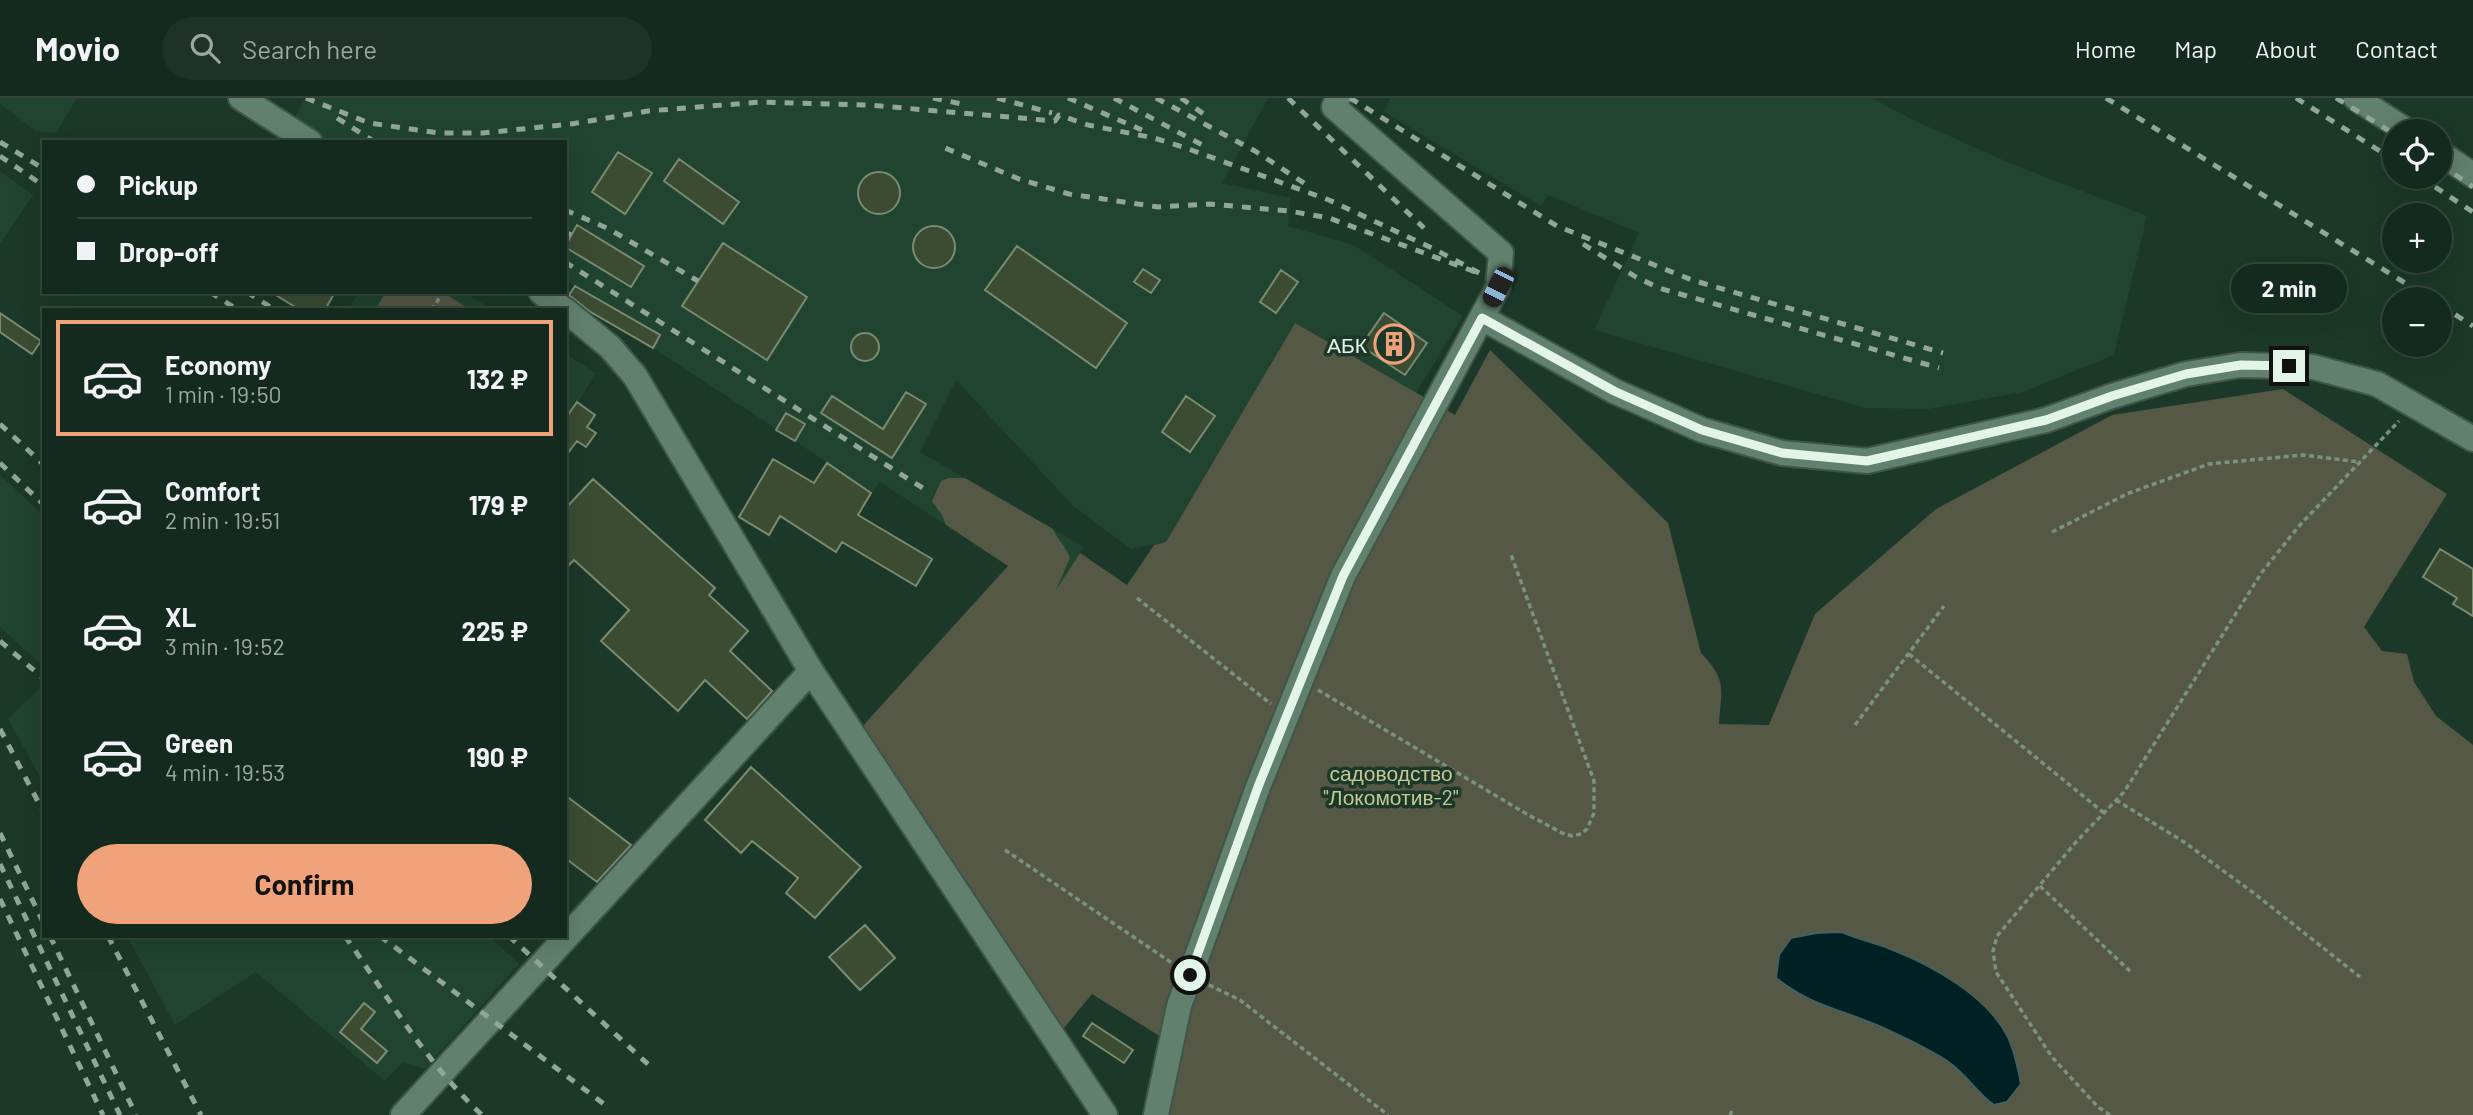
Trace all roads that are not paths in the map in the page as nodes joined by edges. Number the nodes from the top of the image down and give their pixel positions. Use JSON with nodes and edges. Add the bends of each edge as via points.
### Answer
{"nodes":[{"id":1,"x":241,"y":98,"type":"edge"},
{"id":2,"x":1338,"y":98,"type":"edge"},
{"id":3,"x":2356,"y":98,"type":"edge"},
{"id":4,"x":2388,"y":119,"type":"edge"},
{"id":5,"x":307,"y":140,"type":"edge"},
{"id":6,"x":2452,"y":161,"type":"edge"},
{"id":7,"x":2473,"y":175,"type":"edge"},
{"id":8,"x":544,"y":294,"type":"edge"},
{"id":9,"x":562,"y":308,"type":"edge"},
{"id":10,"x":567,"y":312,"type":"edge"},
{"id":11,"x":1482,"y":318,"type":"junction"},
{"id":12,"x":2473,"y":439,"type":"edge"},
{"id":13,"x":811,"y":671,"type":"junction"},
{"id":14,"x":567,"y":936,"type":"edge"},
{"id":15,"x":565,"y":938,"type":"edge"},
{"id":16,"x":402,"y":1115,"type":"edge"},
{"id":17,"x":1105,"y":1115,"type":"edge"},
{"id":18,"x":1156,"y":1115,"type":"edge"}],
"edges":[{"from":1,"to":5,"type":"street"},
{"from":2,"to":11,"type":"street","via":[[1334,107],[1501,254],[1498,287]]},
{"from":3,"to":4,"type":"street"},
{"from":6,"to":7,"type":"street"},
{"from":8,"to":9,"type":"street"},
{"from":10,"to":13,"type":"street","via":[[610,347],[635,376]]},
{"from":11,"to":12,"type":"street","via":[[1614,391],[1702,430],[1782,453],[1867,461],[2046,420],[2174,378],[2241,365],[2313,367],[2377,384]]},
{"from":11,"to":18,"type":"street","via":[[1343,576],[1258,787],[1179,1006]]},
{"from":13,"to":14,"type":"street"},
{"from":13,"to":17,"type":"street"},
{"from":15,"to":16,"type":"street"}]}
